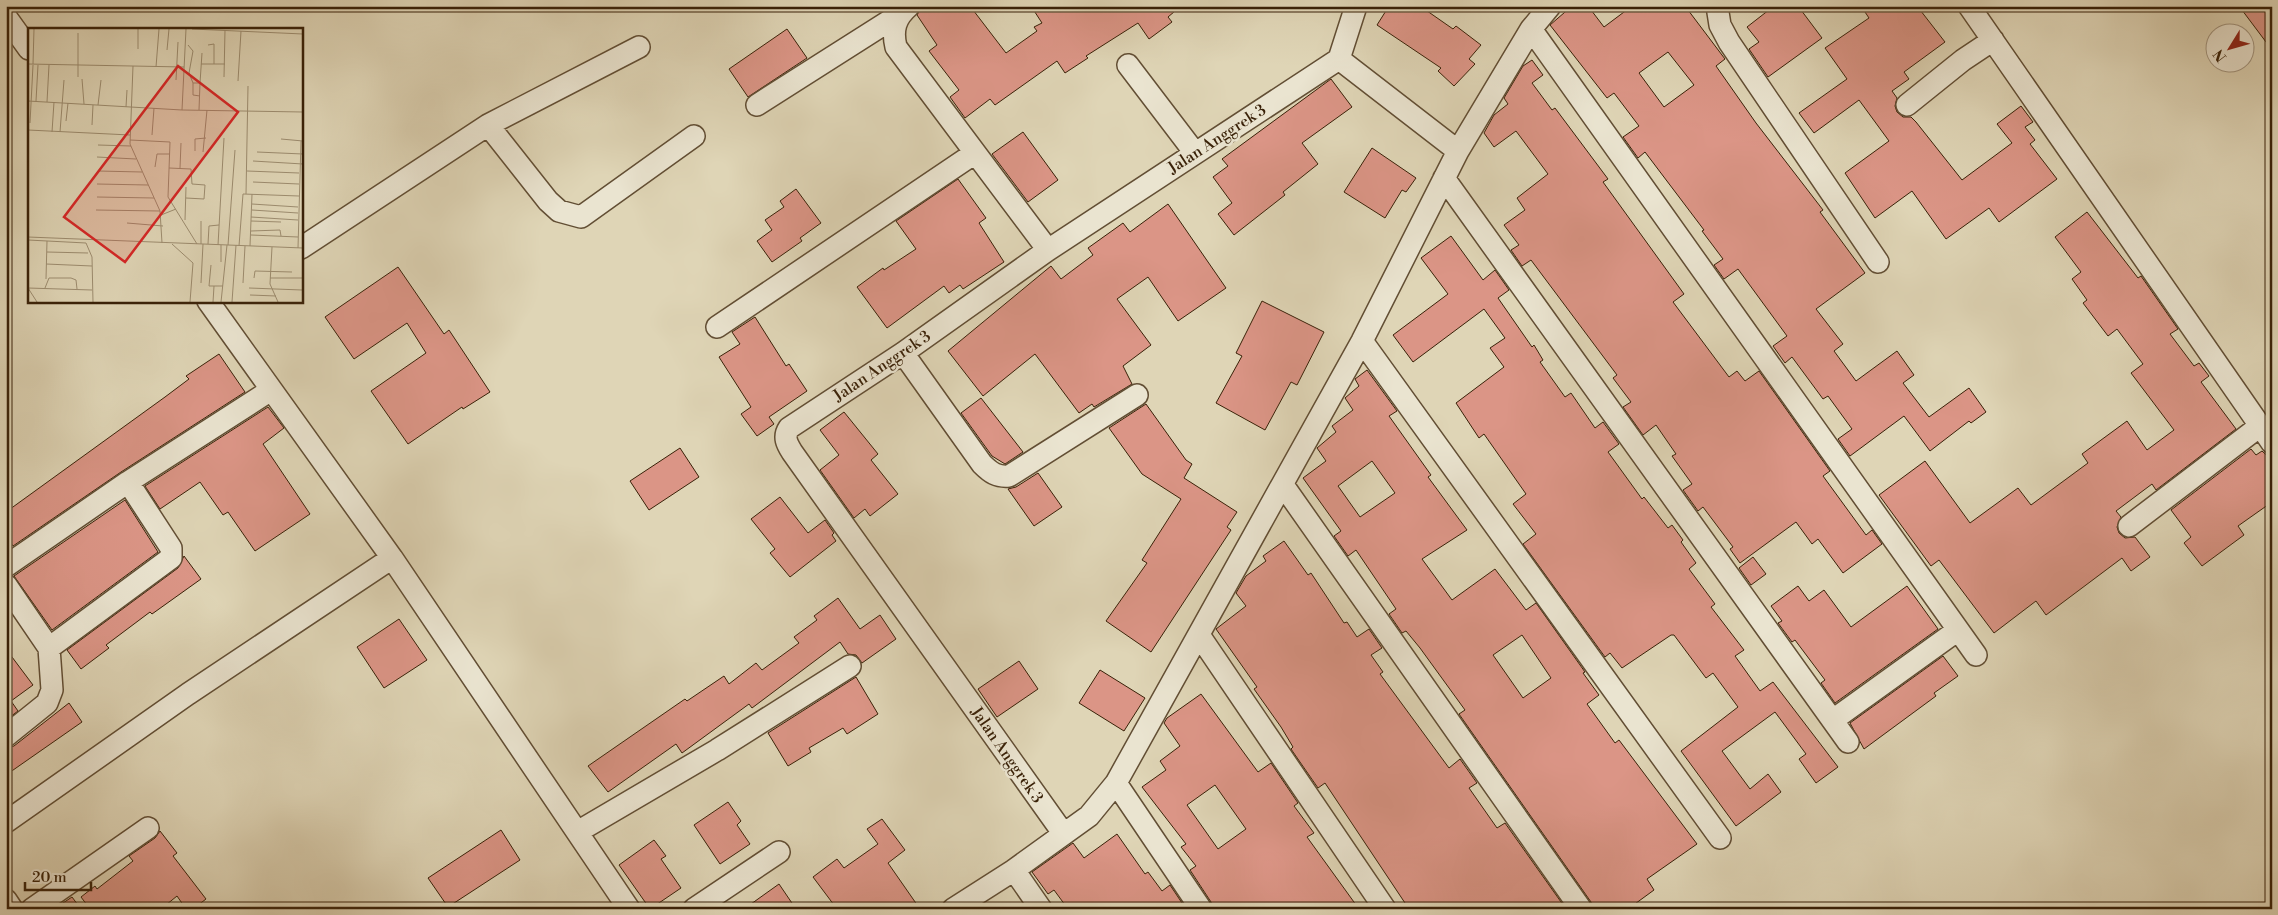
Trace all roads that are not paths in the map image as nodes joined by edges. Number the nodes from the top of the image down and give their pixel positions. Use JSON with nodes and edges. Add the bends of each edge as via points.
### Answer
{"nodes":[{"id":1,"x":1356,"y":6,"type":"edge"},
{"id":2,"x":1550,"y":6,"type":"edge"},
{"id":3,"x":1717,"y":6,"type":"edge"},
{"id":4,"x":1969,"y":6,"type":"edge"},
{"id":5,"x":904,"y":10,"type":"edge"},
{"id":6,"x":6,"y":17,"type":"edge"},
{"id":7,"x":1531,"y":29,"type":"junction"},
{"id":8,"x":1993,"y":40,"type":"junction"},
{"id":9,"x":639,"y":46,"type":"dead end"},
{"id":10,"x":28,"y":47,"type":"edge"},
{"id":11,"x":1339,"y":59,"type":"junction"},
{"id":12,"x":1128,"y":65,"type":"dead end"},
{"id":13,"x":1906,"y":104,"type":"dead end"},
{"id":14,"x":757,"y":105,"type":"dead end"},
{"id":15,"x":488,"y":125,"type":"junction"},
{"id":16,"x":694,"y":136,"type":"dead end"},
{"id":17,"x":1458,"y":150,"type":"junction"},
{"id":18,"x":975,"y":153,"type":"junction"},
{"id":19,"x":1195,"y":153,"type":"junction"},
{"id":20,"x":1444,"y":178,"type":"junction"},
{"id":21,"x":302,"y":247,"type":"edge"},
{"id":22,"x":1048,"y":250,"type":"junction"},
{"id":23,"x":1878,"y":262,"type":"dead end"},
{"id":24,"x":214,"y":303,"type":"edge"},
{"id":25,"x":717,"y":327,"type":"dead end"},
{"id":26,"x":1362,"y":341,"type":"junction"},
{"id":27,"x":903,"y":354,"type":"junction"},
{"id":28,"x":271,"y":390,"type":"junction"},
{"id":29,"x":1137,"y":395,"type":"dead end"},
{"id":30,"x":2266,"y":434,"type":"edge"},
{"id":31,"x":128,"y":482,"type":"junction"},
{"id":32,"x":1283,"y":485,"type":"junction"},
{"id":33,"x":2129,"y":526,"type":"dead end"},
{"id":34,"x":392,"y":558,"type":"junction"},
{"id":35,"x":6,"y":566,"type":"edge"},
{"id":36,"x":6,"y":585,"type":"edge"},
{"id":37,"x":1958,"y":630,"type":"junction"},
{"id":38,"x":1199,"y":635,"type":"junction"},
{"id":39,"x":49,"y":648,"type":"junction"},
{"id":40,"x":1976,"y":655,"type":"dead end"},
{"id":41,"x":850,"y":666,"type":"dead end"},
{"id":42,"x":1833,"y":720,"type":"junction"},
{"id":43,"x":6,"y":736,"type":"edge"},
{"id":44,"x":1848,"y":742,"type":"dead end"},
{"id":45,"x":1116,"y":783,"type":"junction"},
{"id":46,"x":6,"y":822,"type":"edge"},
{"id":47,"x":148,"y":828,"type":"dead end"},
{"id":48,"x":579,"y":831,"type":"junction"},
{"id":49,"x":1063,"y":833,"type":"junction"},
{"id":50,"x":1720,"y":838,"type":"dead end"},
{"id":51,"x":779,"y":852,"type":"dead end"},
{"id":52,"x":1014,"y":870,"type":"junction"},
{"id":53,"x":6,"y":900,"type":"edge"},
{"id":54,"x":12,"y":909,"type":"edge"},
{"id":55,"x":32,"y":909,"type":"edge"},
{"id":56,"x":629,"y":909,"type":"edge"},
{"id":57,"x":694,"y":909,"type":"edge"},
{"id":58,"x":953,"y":909,"type":"edge"},
{"id":59,"x":1042,"y":909,"type":"edge"},
{"id":60,"x":1201,"y":909,"type":"edge"},
{"id":61,"x":1385,"y":909,"type":"edge"},
{"id":62,"x":1581,"y":909,"type":"edge"}],
"edges":[{"from":1,"to":11,"type":"street"},
{"from":2,"to":7,"type":"street"},
{"from":3,"to":23,"type":"street","via":[[1720,25],[1729,42]]},
{"from":4,"to":8,"type":"street"},
{"from":5,"to":14,"type":"street"},
{"from":5,"to":18,"type":"street","via":[[893,34],[896,47]]},
{"from":6,"to":10,"type":"street"},
{"from":7,"to":17,"type":"street"},
{"from":7,"to":37,"type":"street"},
{"from":8,"to":13,"type":"street"},
{"from":8,"to":30,"type":"street"},
{"from":9,"to":15,"type":"street"},
{"from":11,"to":17,"type":"street"},
{"from":11,"to":19,"type":"street","name":"Jalan Anggrek 3"},
{"from":12,"to":19,"type":"street"},
{"from":15,"to":16,"type":"street","via":[[548,201],[559,211],[581,217]]},
{"from":15,"to":21,"type":"street"},
{"from":17,"to":20,"type":"street"},
{"from":18,"to":22,"type":"street"},
{"from":18,"to":25,"type":"street"},
{"from":19,"to":22,"type":"street","name":"Jalan Anggrek 3"},
{"from":20,"to":26,"type":"street"},
{"from":20,"to":42,"type":"street"},
{"from":22,"to":27,"type":"street","name":"Jalan Anggrek 3"},
{"from":24,"to":28,"type":"street"},
{"from":26,"to":32,"type":"street"},
{"from":26,"to":50,"type":"street"},
{"from":27,"to":29,"type":"street","via":[[982,464],[1000,477],[1009,476]]},
{"from":27,"to":49,"type":"street","name":"Jalan Anggrek 3","via":[[789,428],[787,445]]},
{"from":28,"to":31,"type":"street"},
{"from":28,"to":34,"type":"street"},
{"from":30,"to":33,"type":"street"},
{"from":31,"to":35,"type":"street"},
{"from":31,"to":39,"type":"street","via":[[171,548],[171,558]]},
{"from":32,"to":38,"type":"street"},
{"from":32,"to":62,"type":"street"},
{"from":34,"to":46,"type":"street","via":[[188,694]]},
{"from":34,"to":48,"type":"street"},
{"from":36,"to":39,"type":"street"},
{"from":37,"to":40,"type":"street"},
{"from":37,"to":42,"type":"street"},
{"from":38,"to":45,"type":"street"},
{"from":38,"to":61,"type":"street"},
{"from":39,"to":43,"type":"street","via":[[51,696],[40,710]]},
{"from":41,"to":48,"type":"street","via":[[717,750]]},
{"from":42,"to":44,"type":"street"},
{"from":45,"to":49,"type":"street","via":[[1089,816]]},
{"from":45,"to":60,"type":"street"},
{"from":47,"to":55,"type":"street"},
{"from":48,"to":56,"type":"street"},
{"from":49,"to":52,"type":"street"},
{"from":51,"to":57,"type":"street"},
{"from":52,"to":58,"type":"street"},
{"from":52,"to":59,"type":"street"},
{"from":53,"to":54,"type":"street"}]}
